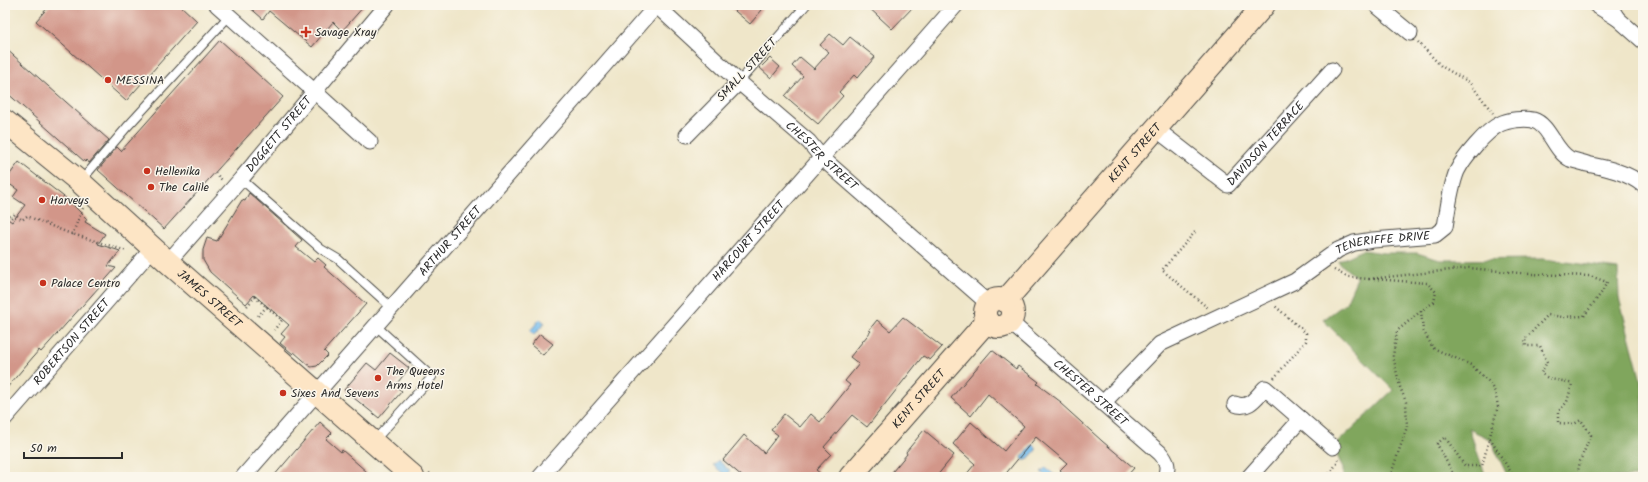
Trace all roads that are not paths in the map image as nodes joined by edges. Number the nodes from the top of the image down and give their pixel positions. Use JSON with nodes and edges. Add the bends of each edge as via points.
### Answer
{"nodes":[{"id":1,"x":217,"y":5,"type":"edge"},
{"id":2,"x":386,"y":5,"type":"edge"},
{"id":3,"x":656,"y":5,"type":"edge"},
{"id":4,"x":806,"y":5,"type":"edge"},
{"id":5,"x":956,"y":5,"type":"edge"},
{"id":6,"x":1264,"y":5,"type":"edge"},
{"id":7,"x":1376,"y":5,"type":"edge"},
{"id":8,"x":1596,"y":5,"type":"edge"},
{"id":9,"x":1609,"y":5,"type":"edge"},
{"id":10,"x":229,"y":16,"type":"junction"},
{"id":11,"x":1617,"y":18,"type":"junction"},
{"id":12,"x":1410,"y":33,"type":"road end"},
{"id":13,"x":1643,"y":41,"type":"edge"},
{"id":14,"x":1332,"y":70,"type":"dead end"},
{"id":15,"x":739,"y":82,"type":"junction"},
{"id":16,"x":314,"y":91,"type":"junction"},
{"id":17,"x":10,"y":128,"type":"edge"},
{"id":18,"x":1156,"y":129,"type":"junction"},
{"id":19,"x":687,"y":135,"type":"dead end"},
{"id":20,"x":370,"y":142,"type":"dead end"},
{"id":21,"x":822,"y":158,"type":"junction"},
{"id":22,"x":241,"y":179,"type":"junction"},
{"id":23,"x":80,"y":182,"type":"junction"},
{"id":24,"x":1643,"y":185,"type":"edge"},
{"id":25,"x":161,"y":255,"type":"junction"},
{"id":26,"x":391,"y":307,"type":"junction"},
{"id":27,"x":994,"y":309,"type":"junction"},
{"id":28,"x":1010,"y":322,"type":"joint"},
{"id":29,"x":375,"y":325,"type":"junction"},
{"id":30,"x":316,"y":392,"type":"junction"},
{"id":31,"x":1103,"y":403,"type":"junction"},
{"id":32,"x":1235,"y":404,"type":"dead end"},
{"id":33,"x":5,"y":418,"type":"edge"},
{"id":34,"x":1301,"y":419,"type":"junction"},
{"id":35,"x":374,"y":442,"type":"junction"},
{"id":36,"x":1333,"y":447,"type":"road end"},
{"id":37,"x":1166,"y":471,"type":"edge"},
{"id":38,"x":243,"y":477,"type":"edge"},
{"id":39,"x":413,"y":477,"type":"edge"},
{"id":40,"x":540,"y":477,"type":"edge"},
{"id":41,"x":850,"y":477,"type":"edge"},
{"id":42,"x":1249,"y":477,"type":"edge"}],
"edges":[{"from":1,"to":10,"type":"street"},
{"from":2,"to":16,"type":"street","name":"DOGGETT STREET"},
{"from":3,"to":15,"type":"street","name":"CHESTER STREET"},
{"from":3,"to":26,"type":"street","name":"ARTHUR STREET"},
{"from":4,"to":15,"type":"lane","name":"SMALL STREET"},
{"from":5,"to":21,"type":"street","name":"HARCOURT STREET"},
{"from":6,"to":18,"type":"street","name":"KENT STREET"},
{"from":7,"to":12,"type":"street"},
{"from":8,"to":11,"type":"street"},
{"from":9,"to":11,"type":"street"},
{"from":10,"to":16,"type":"street"},
{"from":10,"to":23,"type":"lane"},
{"from":11,"to":13,"type":"street"},
{"from":14,"to":18,"type":"street","name":"DAVIDSON TERRACE","via":[[1228,185]]},
{"from":15,"to":19,"type":"street","name":"SMALL STREET"},
{"from":15,"to":21,"type":"street","name":"CHESTER STREET","via":[[809,142]]},
{"from":16,"to":20,"type":"street"},
{"from":16,"to":22,"type":"street","name":"DOGGETT STREET"},
{"from":17,"to":23,"type":"street","name":"JAMES STREET"},
{"from":18,"to":27,"type":"street","name":"KENT STREET"},
{"from":21,"to":27,"type":"street","name":"CHESTER STREET"},
{"from":21,"to":40,"type":"street","name":"HARCOURT STREET"},
{"from":22,"to":25,"type":"street","name":"DOGGETT STREET"},
{"from":22,"to":26,"type":"lane","via":[[321,249],[338,259]]},
{"from":23,"to":25,"type":"street","name":"JAMES STREET"},
{"from":24,"to":31,"type":"street","name":"TENERIFFE DRIVE","via":[[1635,179],[1562,154],[1541,125],[1532,120],[1500,123],[1462,162],[1452,187],[1445,227],[1441,232],[1425,237],[1354,243],[1338,250],[1295,281],[1160,344]]},
{"from":25,"to":30,"type":"street","name":"JAMES STREET"},
{"from":25,"to":33,"type":"street","name":"ROBERTSON STREET"},
{"from":26,"to":29,"type":"street","name":"ARTHUR STREET"},
{"from":27,"to":28,"type":"street","via":[[994,326]]},
{"from":27,"to":41,"type":"street","name":"KENT STREET"},
{"from":28,"to":31,"type":"street","name":"CHESTER STREET"},
{"from":29,"to":30,"type":"street","name":"ARTHUR STREET"},
{"from":29,"to":35,"type":"lane","via":[[432,377]]},
{"from":30,"to":35,"type":"street","name":"JAMES STREET"},
{"from":30,"to":38,"type":"street","name":"ARTHUR STREET"},
{"from":31,"to":37,"type":"street","name":"CHESTER STREET","via":[[1160,453],[1165,460]]},
{"from":32,"to":34,"type":"street","via":[[1250,404],[1265,388]]},
{"from":34,"to":36,"type":"street"},
{"from":34,"to":42,"type":"street"},
{"from":35,"to":39,"type":"street","name":"JAMES STREET"}]}
